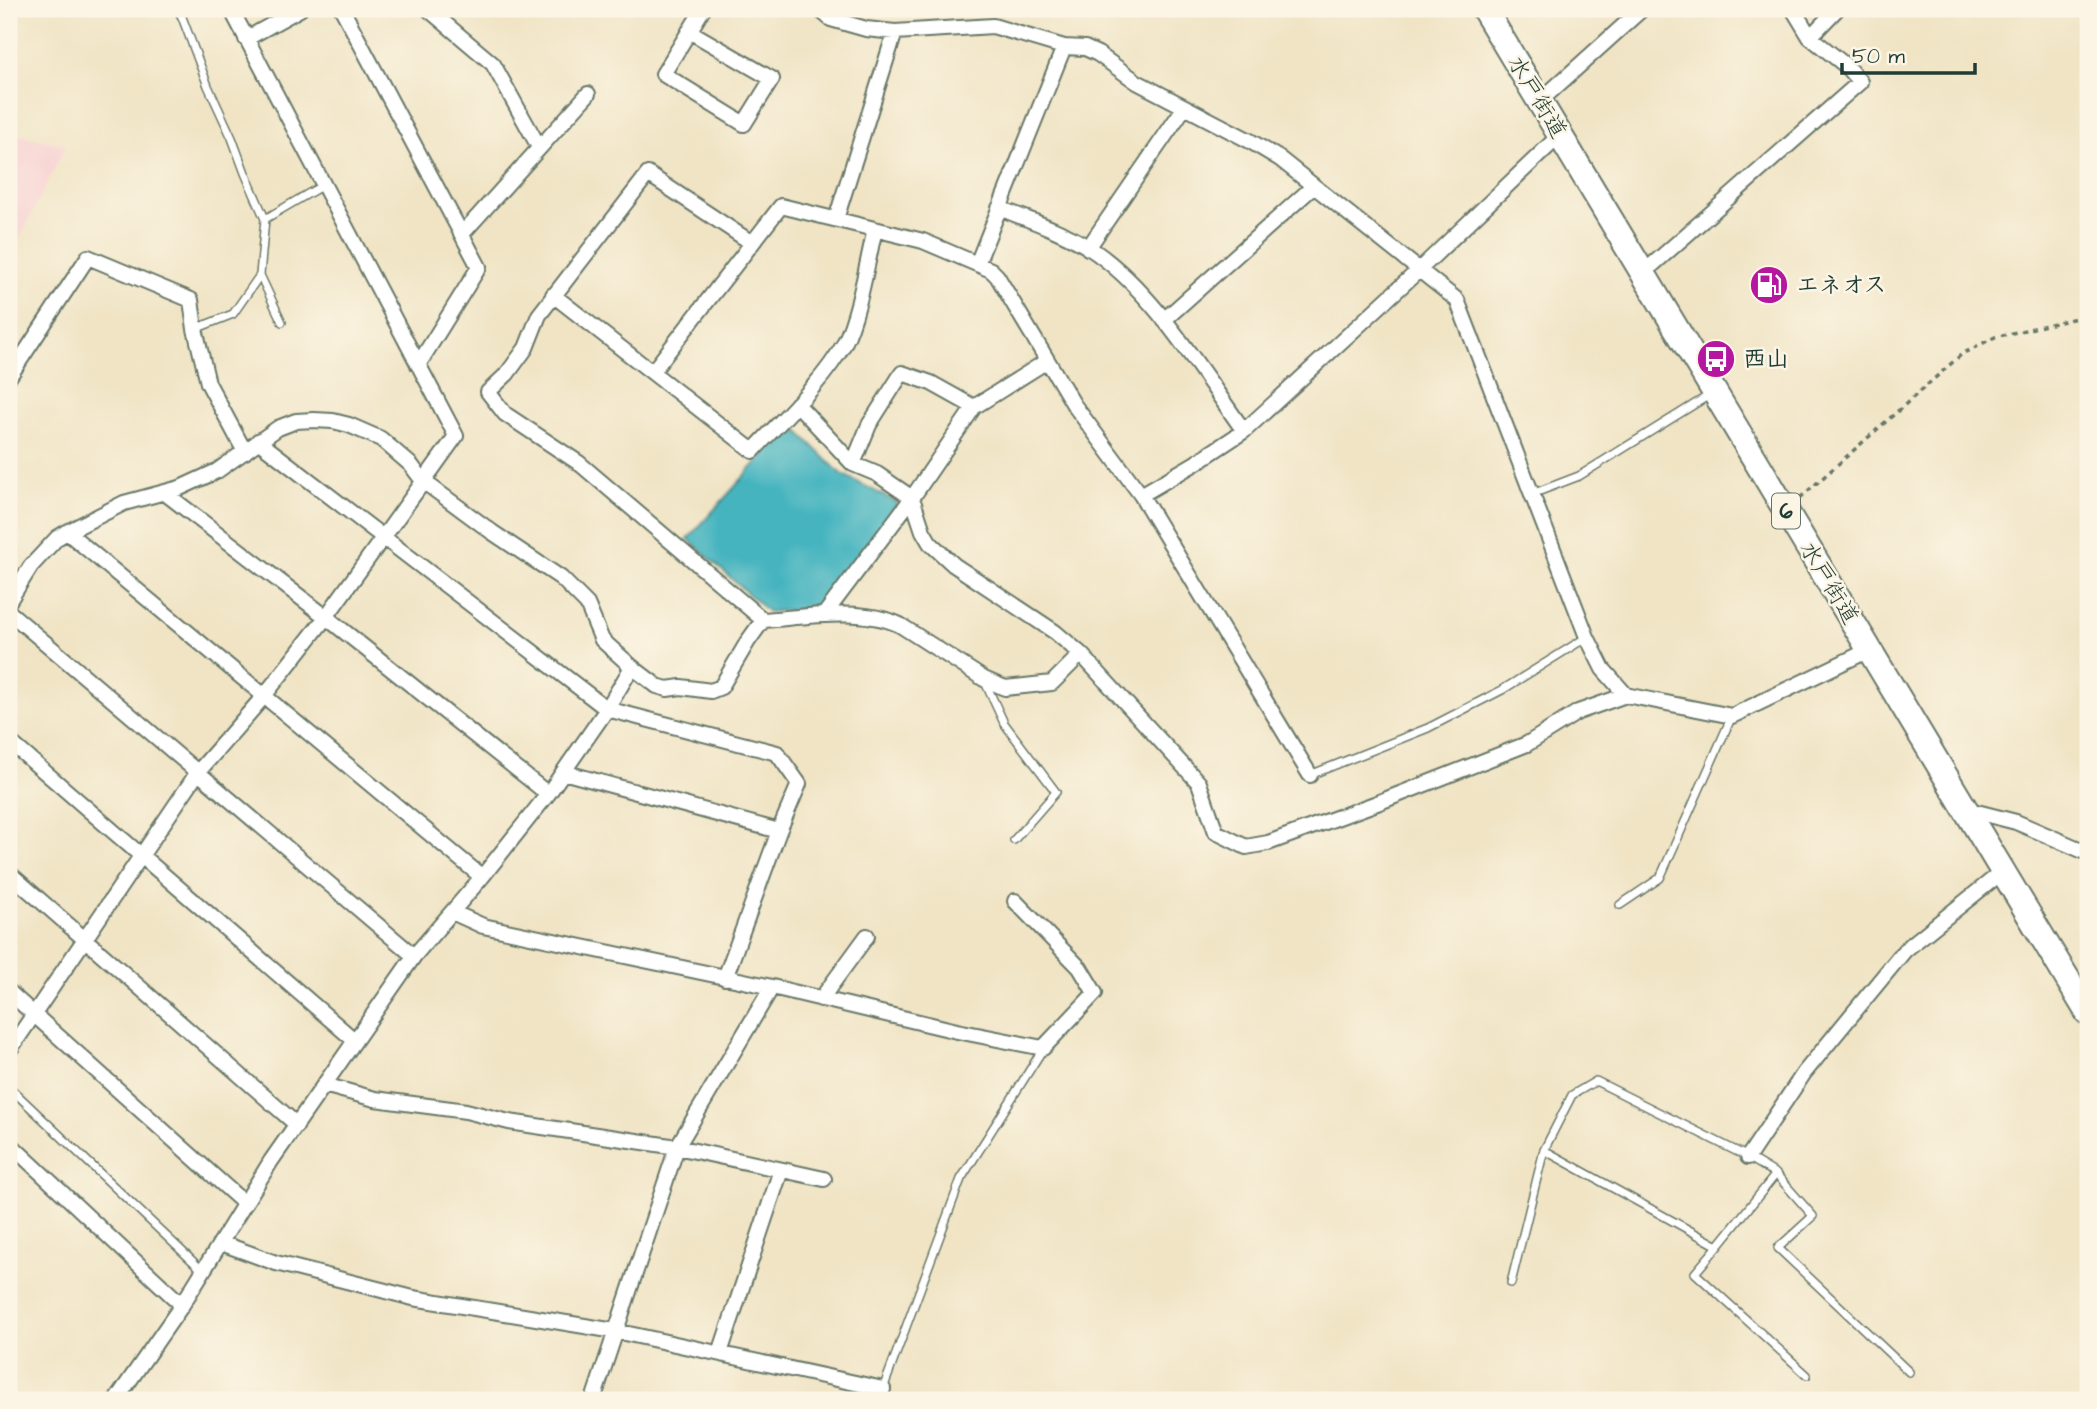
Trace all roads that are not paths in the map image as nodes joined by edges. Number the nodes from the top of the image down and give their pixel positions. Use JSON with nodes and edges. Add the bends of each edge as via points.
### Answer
{"nodes":[{"id":1,"x":177,"y":9,"type":"edge"},
{"id":2,"x":230,"y":9,"type":"edge"},
{"id":3,"x":300,"y":9,"type":"edge"},
{"id":4,"x":342,"y":9,"type":"edge"},
{"id":5,"x":428,"y":9,"type":"edge"},
{"id":6,"x":703,"y":9,"type":"edge"},
{"id":7,"x":819,"y":9,"type":"edge"},
{"id":8,"x":1484,"y":9,"type":"edge"},
{"id":9,"x":1642,"y":9,"type":"edge"},
{"id":10,"x":1793,"y":9,"type":"edge"},
{"id":11,"x":1837,"y":9,"type":"edge"},
{"id":12,"x":689,"y":31,"type":"junction"},
{"id":13,"x":895,"y":32,"type":"junction"},
{"id":14,"x":1810,"y":37,"type":"junction"},
{"id":15,"x":246,"y":38,"type":"junction"},
{"id":16,"x":1064,"y":47,"type":"junction"},
{"id":17,"x":588,"y":94,"type":"dead end"},
{"id":18,"x":1540,"y":101,"type":"junction"},
{"id":19,"x":1184,"y":108,"type":"junction"},
{"id":20,"x":1560,"y":135,"type":"junction"},
{"id":21,"x":540,"y":147,"type":"junction"},
{"id":22,"x":323,"y":185,"type":"junction"},
{"id":23,"x":1314,"y":186,"type":"junction"},
{"id":24,"x":999,"y":208,"type":"junction"},
{"id":25,"x":265,"y":219,"type":"junction"},
{"id":26,"x":836,"y":219,"type":"junction"},
{"id":27,"x":875,"y":229,"type":"junction"},
{"id":28,"x":462,"y":234,"type":"junction"},
{"id":29,"x":752,"y":243,"type":"junction"},
{"id":30,"x":1088,"y":248,"type":"junction"},
{"id":31,"x":977,"y":264,"type":"junction"},
{"id":32,"x":1420,"y":270,"type":"junction"},
{"id":33,"x":1643,"y":274,"type":"junction"},
{"id":34,"x":260,"y":275,"type":"junction"},
{"id":35,"x":553,"y":295,"type":"junction"},
{"id":36,"x":1164,"y":320,"type":"junction"},
{"id":37,"x":282,"y":322,"type":"dead end"},
{"id":38,"x":195,"y":329,"type":"junction"},
{"id":39,"x":1047,"y":361,"type":"junction"},
{"id":40,"x":418,"y":365,"type":"junction"},
{"id":41,"x":653,"y":371,"type":"junction"},
{"id":42,"x":9,"y":376,"type":"edge"},
{"id":43,"x":1714,"y":392,"type":"junction"},
{"id":44,"x":797,"y":404,"type":"junction"},
{"id":45,"x":974,"y":407,"type":"junction"},
{"id":46,"x":1244,"y":431,"type":"junction"},
{"id":47,"x":258,"y":442,"type":"junction"},
{"id":48,"x":245,"y":452,"type":"junction"},
{"id":49,"x":853,"y":464,"type":"junction"},
{"id":50,"x":423,"y":481,"type":"junction"},
{"id":51,"x":164,"y":493,"type":"junction"},
{"id":52,"x":1532,"y":494,"type":"junction"},
{"id":53,"x":1141,"y":495,"type":"junction"},
{"id":54,"x":912,"y":498,"type":"junction"},
{"id":55,"x":67,"y":532,"type":"junction"},
{"id":56,"x":383,"y":538,"type":"junction"},
{"id":57,"x":9,"y":601,"type":"edge"},
{"id":58,"x":9,"y":612,"type":"edge"},
{"id":59,"x":824,"y":615,"type":"junction"},
{"id":60,"x":326,"y":617,"type":"junction"},
{"id":61,"x":763,"y":621,"type":"junction"},
{"id":62,"x":1587,"y":637,"type":"junction"},
{"id":63,"x":1869,"y":650,"type":"junction"},
{"id":64,"x":1081,"y":654,"type":"junction"},
{"id":65,"x":632,"y":667,"type":"junction"},
{"id":66,"x":984,"y":679,"type":"junction"},
{"id":67,"x":1626,"y":695,"type":"junction"},
{"id":68,"x":264,"y":696,"type":"junction"},
{"id":69,"x":607,"y":709,"type":"junction"},
{"id":70,"x":1732,"y":716,"type":"junction"},
{"id":71,"x":9,"y":741,"type":"edge"},
{"id":72,"x":198,"y":772,"type":"junction"},
{"id":73,"x":563,"y":772,"type":"junction"},
{"id":74,"x":1310,"y":775,"type":"joint"},
{"id":75,"x":548,"y":794,"type":"junction"},
{"id":76,"x":1964,"y":809,"type":"junction"},
{"id":77,"x":779,"y":831,"type":"junction"},
{"id":78,"x":1014,"y":840,"type":"dead end"},
{"id":79,"x":2088,"y":853,"type":"edge"},
{"id":80,"x":141,"y":855,"type":"junction"},
{"id":81,"x":2002,"y":872,"type":"junction"},
{"id":82,"x":9,"y":873,"type":"edge"},
{"id":83,"x":482,"y":877,"type":"junction"},
{"id":84,"x":1015,"y":901,"type":"dead end"},
{"id":85,"x":1620,"y":905,"type":"dead end"},
{"id":86,"x":452,"y":912,"type":"junction"},
{"id":87,"x":867,"y":936,"type":"dead end"},
{"id":88,"x":83,"y":939,"type":"junction"},
{"id":89,"x":414,"y":956,"type":"junction"},
{"id":90,"x":725,"y":978,"type":"junction"},
{"id":91,"x":772,"y":987,"type":"junction"},
{"id":92,"x":9,"y":992,"type":"edge"},
{"id":93,"x":821,"y":999,"type":"junction"},
{"id":94,"x":2088,"y":1013,"type":"edge"},
{"id":95,"x":33,"y":1014,"type":"junction"},
{"id":96,"x":354,"y":1040,"type":"junction"},
{"id":97,"x":1043,"y":1048,"type":"junction"},
{"id":98,"x":9,"y":1051,"type":"edge"},
{"id":99,"x":324,"y":1085,"type":"junction"},
{"id":100,"x":9,"y":1087,"type":"edge"},
{"id":101,"x":297,"y":1125,"type":"junction"},
{"id":102,"x":9,"y":1143,"type":"edge"},
{"id":103,"x":677,"y":1147,"type":"junction"},
{"id":104,"x":1544,"y":1150,"type":"junction"},
{"id":105,"x":1748,"y":1157,"type":"junction"},
{"id":106,"x":781,"y":1170,"type":"junction"},
{"id":107,"x":1776,"y":1174,"type":"junction"},
{"id":108,"x":824,"y":1179,"type":"dead end"},
{"id":109,"x":245,"y":1204,"type":"junction"},
{"id":110,"x":221,"y":1243,"type":"junction"},
{"id":111,"x":1718,"y":1247,"type":"junction"},
{"id":112,"x":203,"y":1271,"type":"junction"},
{"id":113,"x":1511,"y":1283,"type":"dead end"},
{"id":114,"x":182,"y":1305,"type":"junction"},
{"id":115,"x":615,"y":1331,"type":"junction"},
{"id":116,"x":720,"y":1353,"type":"junction"},
{"id":117,"x":1909,"y":1371,"type":"dead end"},
{"id":118,"x":1807,"y":1375,"type":"dead end"},
{"id":119,"x":881,"y":1394,"type":"edge"},
{"id":120,"x":116,"y":1400,"type":"edge"},
{"id":121,"x":593,"y":1400,"type":"edge"}],
"edges":[{"from":1,"to":25,"type":"lane"},
{"from":2,"to":15,"type":"street"},
{"from":3,"to":15,"type":"street"},
{"from":4,"to":28,"type":"street"},
{"from":5,"to":21,"type":"street","via":[[492,64]]},
{"from":6,"to":12,"type":"street"},
{"from":7,"to":13,"type":"street","via":[[831,19],[866,30]]},
{"from":8,"to":18,"type":"highway","name":"水戸街道","number":"6"},
{"from":9,"to":18,"type":"street"},
{"from":10,"to":14,"type":"street"},
{"from":11,"to":14,"type":"street"},
{"from":12,"to":12,"type":"street","via":[[663,74],[744,124],[772,79]]},
{"from":13,"to":16,"type":"street","via":[[993,26]]},
{"from":13,"to":26,"type":"street"},
{"from":14,"to":33,"type":"street","via":[[1860,82]]},
{"from":15,"to":22,"type":"street"},
{"from":16,"to":19,"type":"street","via":[[1098,54]]},
{"from":16,"to":24,"type":"street"},
{"from":17,"to":21,"type":"street"},
{"from":18,"to":20,"type":"highway","name":"水戸街道","number":"6"},
{"from":19,"to":23,"type":"street","via":[[1261,147]]},
{"from":19,"to":30,"type":"street"},
{"from":20,"to":32,"type":"street"},
{"from":20,"to":33,"type":"highway","name":"水戸街道","number":"6"},
{"from":21,"to":28,"type":"street"},
{"from":22,"to":25,"type":"lane"},
{"from":22,"to":40,"type":"street"},
{"from":23,"to":32,"type":"street"},
{"from":23,"to":36,"type":"street"},
{"from":24,"to":30,"type":"street"},
{"from":24,"to":31,"type":"street"},
{"from":25,"to":34,"type":"lane"},
{"from":26,"to":27,"type":"street"},
{"from":26,"to":29,"type":"street","via":[[781,206]]},
{"from":27,"to":31,"type":"street","via":[[923,241]]},
{"from":27,"to":44,"type":"street","via":[[845,342]]},
{"from":28,"to":40,"type":"street","via":[[479,267]]},
{"from":29,"to":35,"type":"street","via":[[648,174]]},
{"from":29,"to":41,"type":"street"},
{"from":30,"to":36,"type":"street","via":[[1119,270]]},
{"from":31,"to":39,"type":"street","via":[[998,276]]},
{"from":32,"to":46,"type":"street"},
{"from":32,"to":52,"type":"street","via":[[1457,299]]},
{"from":33,"to":43,"type":"highway","name":"水戸街道","number":"6"},
{"from":34,"to":37,"type":"lane"},
{"from":34,"to":38,"type":"lane","via":[[233,314]]},
{"from":35,"to":41,"type":"street"},
{"from":35,"to":61,"type":"street","via":[[539,314],[526,348],[488,392],[505,414],[579,463]]},
{"from":36,"to":46,"type":"street"},
{"from":38,"to":42,"type":"street","via":[[191,300],[88,257]]},
{"from":38,"to":48,"type":"street","via":[[208,383]]},
{"from":39,"to":45,"type":"street"},
{"from":39,"to":53,"type":"street"},
{"from":40,"to":50,"type":"street","via":[[456,436]]},
{"from":41,"to":44,"type":"street","via":[[753,451]]},
{"from":43,"to":52,"type":"lane","via":[[1579,476]]},
{"from":43,"to":63,"type":"highway","name":"水戸街道","number":"6"},
{"from":44,"to":49,"type":"street"},
{"from":45,"to":49,"type":"street","via":[[902,373],[869,425]]},
{"from":45,"to":54,"type":"street"},
{"from":46,"to":53,"type":"street"},
{"from":47,"to":48,"type":"street"},
{"from":47,"to":50,"type":"street","via":[[296,421],[341,423],[381,439]]},
{"from":47,"to":56,"type":"street"},
{"from":48,"to":51,"type":"street","via":[[218,471]]},
{"from":49,"to":54,"type":"street"},
{"from":50,"to":56,"type":"street"},
{"from":50,"to":65,"type":"street","via":[[561,578],[587,604],[603,640]]},
{"from":51,"to":55,"type":"street","via":[[124,503]]},
{"from":51,"to":60,"type":"street"},
{"from":52,"to":62,"type":"street"},
{"from":53,"to":74,"type":"street"},
{"from":54,"to":59,"type":"street"},
{"from":54,"to":64,"type":"street","via":[[930,543],[954,565]]},
{"from":55,"to":57,"type":"street","via":[[32,566]]},
{"from":55,"to":68,"type":"street"},
{"from":56,"to":60,"type":"street"},
{"from":56,"to":69,"type":"street"},
{"from":58,"to":72,"type":"street"},
{"from":59,"to":61,"type":"street"},
{"from":59,"to":66,"type":"street","via":[[886,618]]},
{"from":60,"to":68,"type":"street"},
{"from":60,"to":75,"type":"street"},
{"from":61,"to":65,"type":"street","via":[[721,687],[710,691],[667,690]]},
{"from":62,"to":67,"type":"street","via":[[1603,669]]},
{"from":62,"to":74,"type":"lane","via":[[1502,690],[1427,728]]},
{"from":63,"to":70,"type":"street"},
{"from":63,"to":76,"type":"highway","name":"水戸街道","number":"6"},
{"from":64,"to":66,"type":"street","via":[[1052,682],[1005,688]]},
{"from":64,"to":67,"type":"street","via":[[1199,783],[1216,832],[1246,847],[1365,808],[1527,744],[1578,712]]},
{"from":65,"to":69,"type":"street"},
{"from":66,"to":78,"type":"lane","via":[[1003,723],[1056,792]]},
{"from":67,"to":70,"type":"street"},
{"from":68,"to":72,"type":"street"},
{"from":68,"to":83,"type":"street"},
{"from":69,"to":73,"type":"street"},
{"from":69,"to":77,"type":"street","via":[[777,753],[799,784]]},
{"from":70,"to":85,"type":"lane","via":[[1660,878]]},
{"from":71,"to":80,"type":"street"},
{"from":72,"to":80,"type":"street"},
{"from":72,"to":89,"type":"street"},
{"from":73,"to":75,"type":"street"},
{"from":73,"to":77,"type":"street"},
{"from":75,"to":83,"type":"street"},
{"from":76,"to":79,"type":"street","via":[[2016,822]]},
{"from":76,"to":81,"type":"highway","name":"水戸街道","number":"6"},
{"from":77,"to":90,"type":"street"},
{"from":80,"to":88,"type":"street"},
{"from":80,"to":96,"type":"street"},
{"from":81,"to":94,"type":"highway","name":"水戸街道","number":"6"},
{"from":81,"to":105,"type":"street","via":[[1905,950],[1804,1073]]},
{"from":82,"to":88,"type":"street"},
{"from":83,"to":86,"type":"street"},
{"from":84,"to":97,"type":"street","via":[[1080,968],[1095,993]]},
{"from":86,"to":89,"type":"street"},
{"from":86,"to":90,"type":"street","via":[[483,926]]},
{"from":87,"to":93,"type":"street"},
{"from":88,"to":95,"type":"street"},
{"from":88,"to":101,"type":"street"},
{"from":89,"to":96,"type":"street"},
{"from":90,"to":91,"type":"street"},
{"from":91,"to":93,"type":"street"},
{"from":91,"to":103,"type":"street"},
{"from":92,"to":95,"type":"street"},
{"from":93,"to":97,"type":"street"},
{"from":95,"to":98,"type":"street"},
{"from":95,"to":109,"type":"street"},
{"from":96,"to":99,"type":"street"},
{"from":97,"to":119,"type":"lane","via":[[961,1179]]},
{"from":99,"to":101,"type":"street"},
{"from":99,"to":103,"type":"street","via":[[375,1099]]},
{"from":100,"to":112,"type":"lane"},
{"from":101,"to":109,"type":"street"},
{"from":102,"to":114,"type":"street"},
{"from":103,"to":106,"type":"street"},
{"from":103,"to":115,"type":"street"},
{"from":104,"to":105,"type":"lane","via":[[1572,1095],[1596,1081]]},
{"from":104,"to":111,"type":"lane"},
{"from":104,"to":113,"type":"lane"},
{"from":105,"to":107,"type":"lane"},
{"from":106,"to":108,"type":"street"},
{"from":106,"to":116,"type":"street"},
{"from":107,"to":111,"type":"lane"},
{"from":107,"to":117,"type":"lane","via":[[1813,1216],[1778,1248]]},
{"from":109,"to":110,"type":"street"},
{"from":110,"to":112,"type":"street"},
{"from":110,"to":115,"type":"street","via":[[276,1263],[413,1298]]},
{"from":111,"to":118,"type":"lane","via":[[1695,1273]]},
{"from":112,"to":114,"type":"street"},
{"from":114,"to":120,"type":"street"},
{"from":115,"to":116,"type":"street"},
{"from":115,"to":121,"type":"street"},
{"from":116,"to":119,"type":"street"}]}
